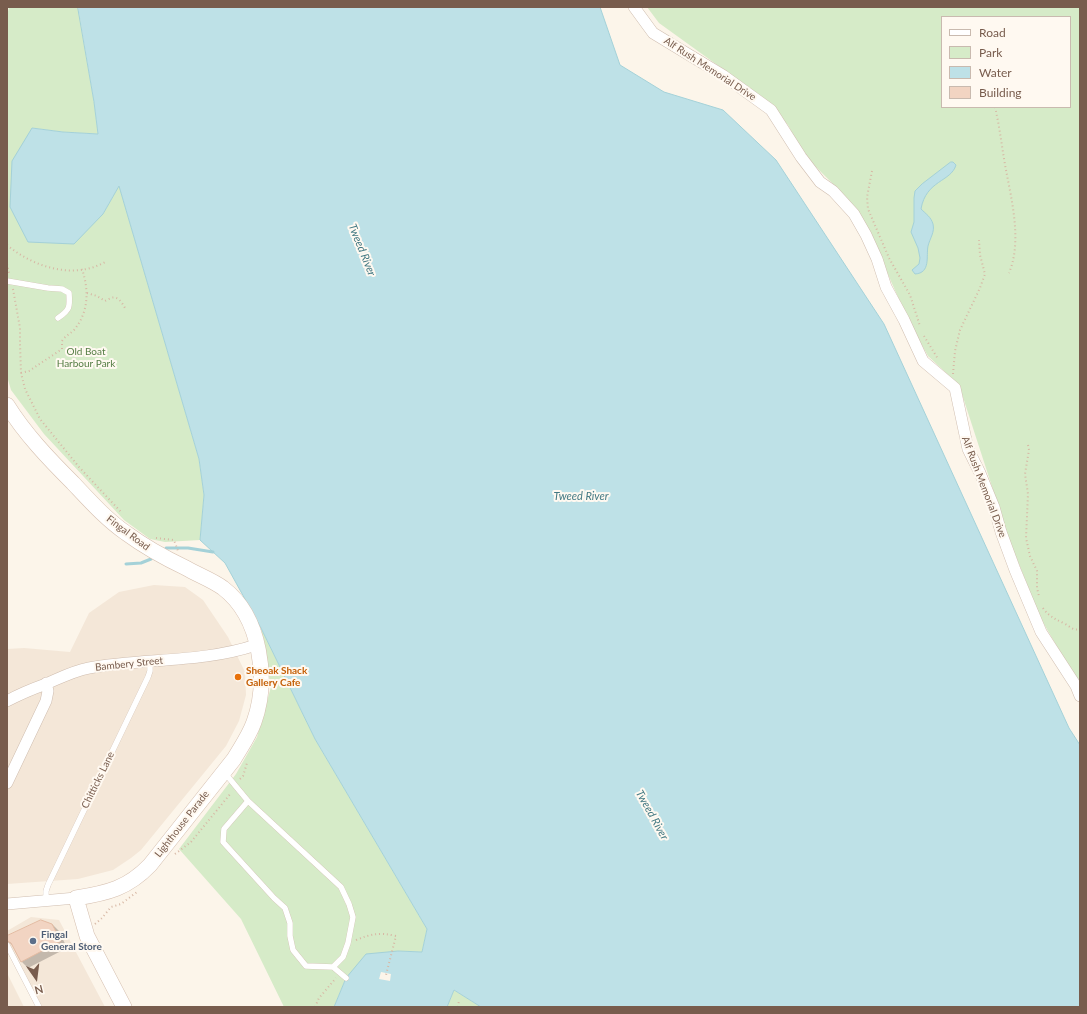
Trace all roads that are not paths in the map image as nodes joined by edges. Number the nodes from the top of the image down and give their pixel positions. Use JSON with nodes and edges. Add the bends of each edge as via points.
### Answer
{"nodes":[{"id":1,"x":634,"y":7,"type":"edge"},
{"id":2,"x":9,"y":281,"type":"edge"},
{"id":3,"x":58,"y":318,"type":"dead end"},
{"id":4,"x":7,"y":405,"type":"edge"},
{"id":5,"x":256,"y":645,"type":"junction"},
{"id":6,"x":150,"y":661,"type":"junction"},
{"id":7,"x":46,"y":684,"type":"junction"},
{"id":8,"x":1080,"y":696,"type":"edge"},
{"id":9,"x":7,"y":701,"type":"edge"},
{"id":10,"x":224,"y":772,"type":"junction"},
{"id":11,"x":7,"y":783,"type":"edge"},
{"id":12,"x":248,"y":800,"type":"junction"},
{"id":13,"x":76,"y":898,"type":"junction"},
{"id":14,"x":46,"y":900,"type":"junction"},
{"id":15,"x":7,"y":904,"type":"edge"},
{"id":16,"x":7,"y":945,"type":"edge"},
{"id":17,"x":333,"y":967,"type":"junction"},
{"id":18,"x":346,"y":978,"type":"dead end"},
{"id":19,"x":39,"y":1007,"type":"edge"},
{"id":20,"x":124,"y":1007,"type":"edge"}],
"edges":[{"from":1,"to":8,"type":"street","name":"Alf Rush Memorial Drive","via":[[653,33],[724,76],[771,110],[820,182],[833,191],[854,214],[866,234],[886,287],[923,361],[955,388],[968,449],[994,507],[1015,570],[1041,632]]},
{"from":2,"to":3,"type":"lane","via":[[62,289],[69,293],[70,304],[67,312]]},
{"from":4,"to":5,"type":"street","name":"Fingal Road","via":[[31,439],[111,521],[147,548],[209,579],[238,602],[246,615]]},
{"from":5,"to":6,"type":"street","name":"Bambery Street","via":[[208,657]]},
{"from":5,"to":10,"type":"street","name":"Lighthouse Parade","via":[[261,675],[258,706],[245,741]]},
{"from":6,"to":7,"type":"street","name":"Bambery Street","via":[[87,669]]},
{"from":6,"to":14,"type":"lane","name":"Chitticks Lane","via":[[148,677],[48,885]]},
{"from":7,"to":9,"type":"street","name":"Bambery Street"},
{"from":7,"to":11,"type":"street","via":[[46,701]]},
{"from":10,"to":12,"type":"lane"},
{"from":10,"to":13,"type":"street","name":"Lighthouse Parade","via":[[142,874],[114,890]]},
{"from":12,"to":17,"type":"lane","via":[[341,887],[352,917],[343,957]]},
{"from":12,"to":17,"type":"lane","via":[[224,829],[223,842],[285,908],[294,950],[306,966]]},
{"from":13,"to":14,"type":"street","name":"Lighthouse Parade"},
{"from":13,"to":20,"type":"street","via":[[87,936]]},
{"from":14,"to":15,"type":"street","name":"Lighthouse Parade"},
{"from":16,"to":19,"type":"lane"},
{"from":17,"to":18,"type":"lane"}]}
